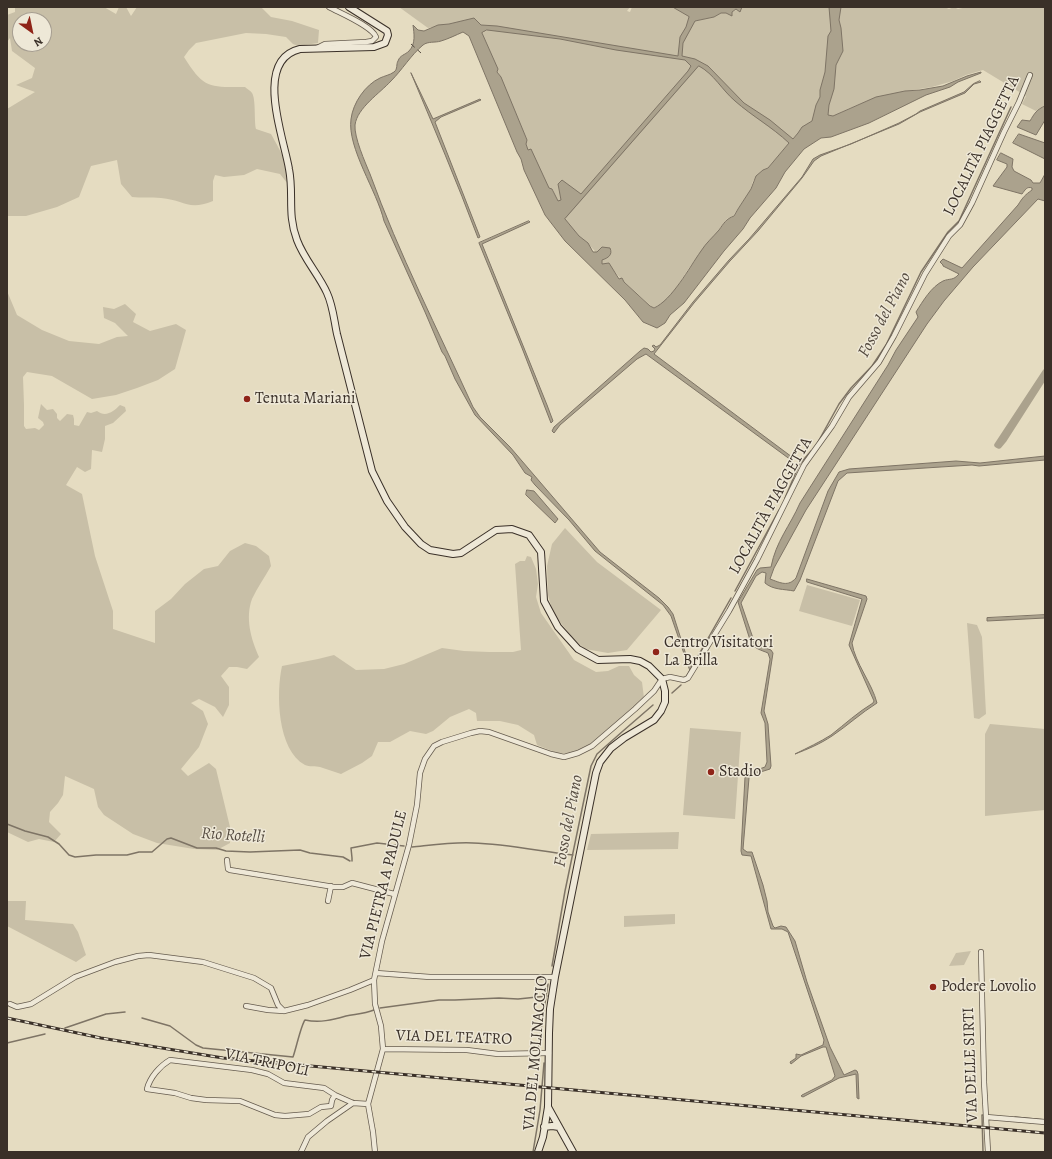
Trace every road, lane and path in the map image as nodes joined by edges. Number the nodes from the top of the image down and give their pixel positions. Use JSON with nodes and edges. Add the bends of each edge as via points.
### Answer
{"nodes":[{"id":1,"x":329,"y":7,"type":"edge"},
{"id":2,"x":349,"y":7,"type":"edge"},
{"id":3,"x":316,"y":49,"type":"junction"},
{"id":4,"x":1030,"y":75,"type":"dead end"},
{"id":5,"x":662,"y":679,"type":"junction"},
{"id":6,"x":227,"y":860,"type":"dead end"},
{"id":7,"x":331,"y":886,"type":"junction"},
{"id":8,"x":394,"y":894,"type":"junction"},
{"id":9,"x":328,"y":901,"type":"dead end"},
{"id":10,"x":981,"y":952,"type":"dead end"},
{"id":11,"x":376,"y":973,"type":"junction"},
{"id":12,"x":555,"y":977,"type":"junction"},
{"id":13,"x":374,"y":980,"type":"junction"},
{"id":14,"x":10,"y":1004,"type":"dead end"},
{"id":15,"x":246,"y":1006,"type":"dead end"},
{"id":16,"x":284,"y":1011,"type":"junction"},
{"id":17,"x":383,"y":1049,"type":"junction"},
{"id":18,"x":549,"y":1054,"type":"junction"},
{"id":19,"x":335,"y":1095,"type":"junction"},
{"id":20,"x":353,"y":1103,"type":"junction"},
{"id":21,"x":368,"y":1104,"type":"junction"},
{"id":22,"x":331,"y":1106,"type":"junction"},
{"id":23,"x":548,"y":1108,"type":"junction"},
{"id":24,"x":986,"y":1115,"type":"junction"},
{"id":25,"x":332,"y":1116,"type":"junction"},
{"id":26,"x":1045,"y":1122,"type":"edge"},
{"id":27,"x":544,"y":1127,"type":"junction"},
{"id":28,"x":559,"y":1127,"type":"junction"},
{"id":29,"x":301,"y":1152,"type":"edge"},
{"id":30,"x":375,"y":1152,"type":"edge"},
{"id":31,"x":538,"y":1152,"type":"edge"},
{"id":32,"x":572,"y":1152,"type":"edge"},
{"id":33,"x":988,"y":1152,"type":"edge"}],
"edges":[{"from":1,"to":3,"type":"street","via":[[367,28],[376,37],[372,41],[325,44]]},
{"from":2,"to":3,"type":"street","via":[[387,31],[385,43],[374,47]]},
{"from":3,"to":5,"type":"street","via":[[292,51],[284,58],[275,78],[275,99],[289,169],[291,222],[297,242],[328,294],[372,471],[387,501],[405,527],[430,550],[461,553],[496,530],[512,528],[529,535],[541,552],[544,601],[558,627],[578,650],[598,660],[640,661]]},
{"from":4,"to":5,"type":"street","name":"LOCALITÀ PIAGGETTA","via":[[960,225],[949,236],[925,274],[879,362],[849,397],[804,465],[729,611],[692,672],[684,680],[670,677]]},
{"from":5,"to":8,"type":"street","name":"VIA PIETRA A PADULE","via":[[635,710],[592,746],[578,753],[564,757],[480,731],[442,742],[432,748],[420,773],[409,845]]},
{"from":5,"to":12,"type":"street","name":"VIA DEL MOLINACCIO","via":[[665,702],[661,711],[654,720],[611,748],[600,762],[596,773]]},
{"from":6,"to":7,"type":"street","via":[[230,870]]},
{"from":7,"to":8,"type":"street","via":[[343,887],[352,883]]},
{"from":7,"to":9,"type":"street"},
{"from":8,"to":11,"type":"street","name":"VIA PIETRA A PADULE"},
{"from":10,"to":24,"type":"street","name":"VIA DELLE SIRTI"},
{"from":11,"to":12,"type":"street","via":[[430,977]]},
{"from":11,"to":13,"type":"street","name":"VIA PIETRA A PADULE"},
{"from":12,"to":18,"type":"street","name":"VIA DEL MOLINACCIO","via":[[550,1009]]},
{"from":13,"to":16,"type":"street","via":[[308,1006]]},
{"from":13,"to":17,"type":"street","name":"VIA PIETRA A PADULE","via":[[375,1004],[381,1026]]},
{"from":14,"to":16,"type":"street","via":[[31,1004],[75,977],[115,962],[149,955],[209,964],[254,978],[270,988]]},
{"from":15,"to":16,"type":"street"},
{"from":17,"to":18,"type":"street","name":"VIA DEL TEATRO"},
{"from":17,"to":21,"type":"street","name":"VIA PIETRA A PADULE"},
{"from":18,"to":23,"type":"street","name":"VIA DEL MOLINACCIO"},
{"from":19,"to":20,"type":"street","name":"VIA TRIPOLI"},
{"from":19,"to":22,"type":"street"},
{"from":19,"to":22,"type":"street","name":"VIA TRIPOLI","via":[[324,1088],[284,1082],[252,1070],[170,1060],[148,1083],[147,1089],[206,1100],[240,1101],[285,1116],[308,1114],[321,1107]]},
{"from":20,"to":21,"type":"street","name":"VIA TRIPOLI"},
{"from":20,"to":25,"type":"street"},
{"from":21,"to":30,"type":"street","name":"VIA PIETRA A PADULE"},
{"from":22,"to":25,"type":"street"},
{"from":23,"to":27,"type":"street","name":"VIA DEL MOLINACCIO"},
{"from":23,"to":28,"type":"street"},
{"from":24,"to":26,"type":"street"},
{"from":24,"to":33,"type":"street","name":"VIA DELLE SIRTI"},
{"from":25,"to":29,"type":"street","via":[[308,1137]]},
{"from":27,"to":28,"type":"street"},
{"from":27,"to":31,"type":"street","name":"VIA DEL MOLINACCIO"},
{"from":28,"to":32,"type":"street"}]}
